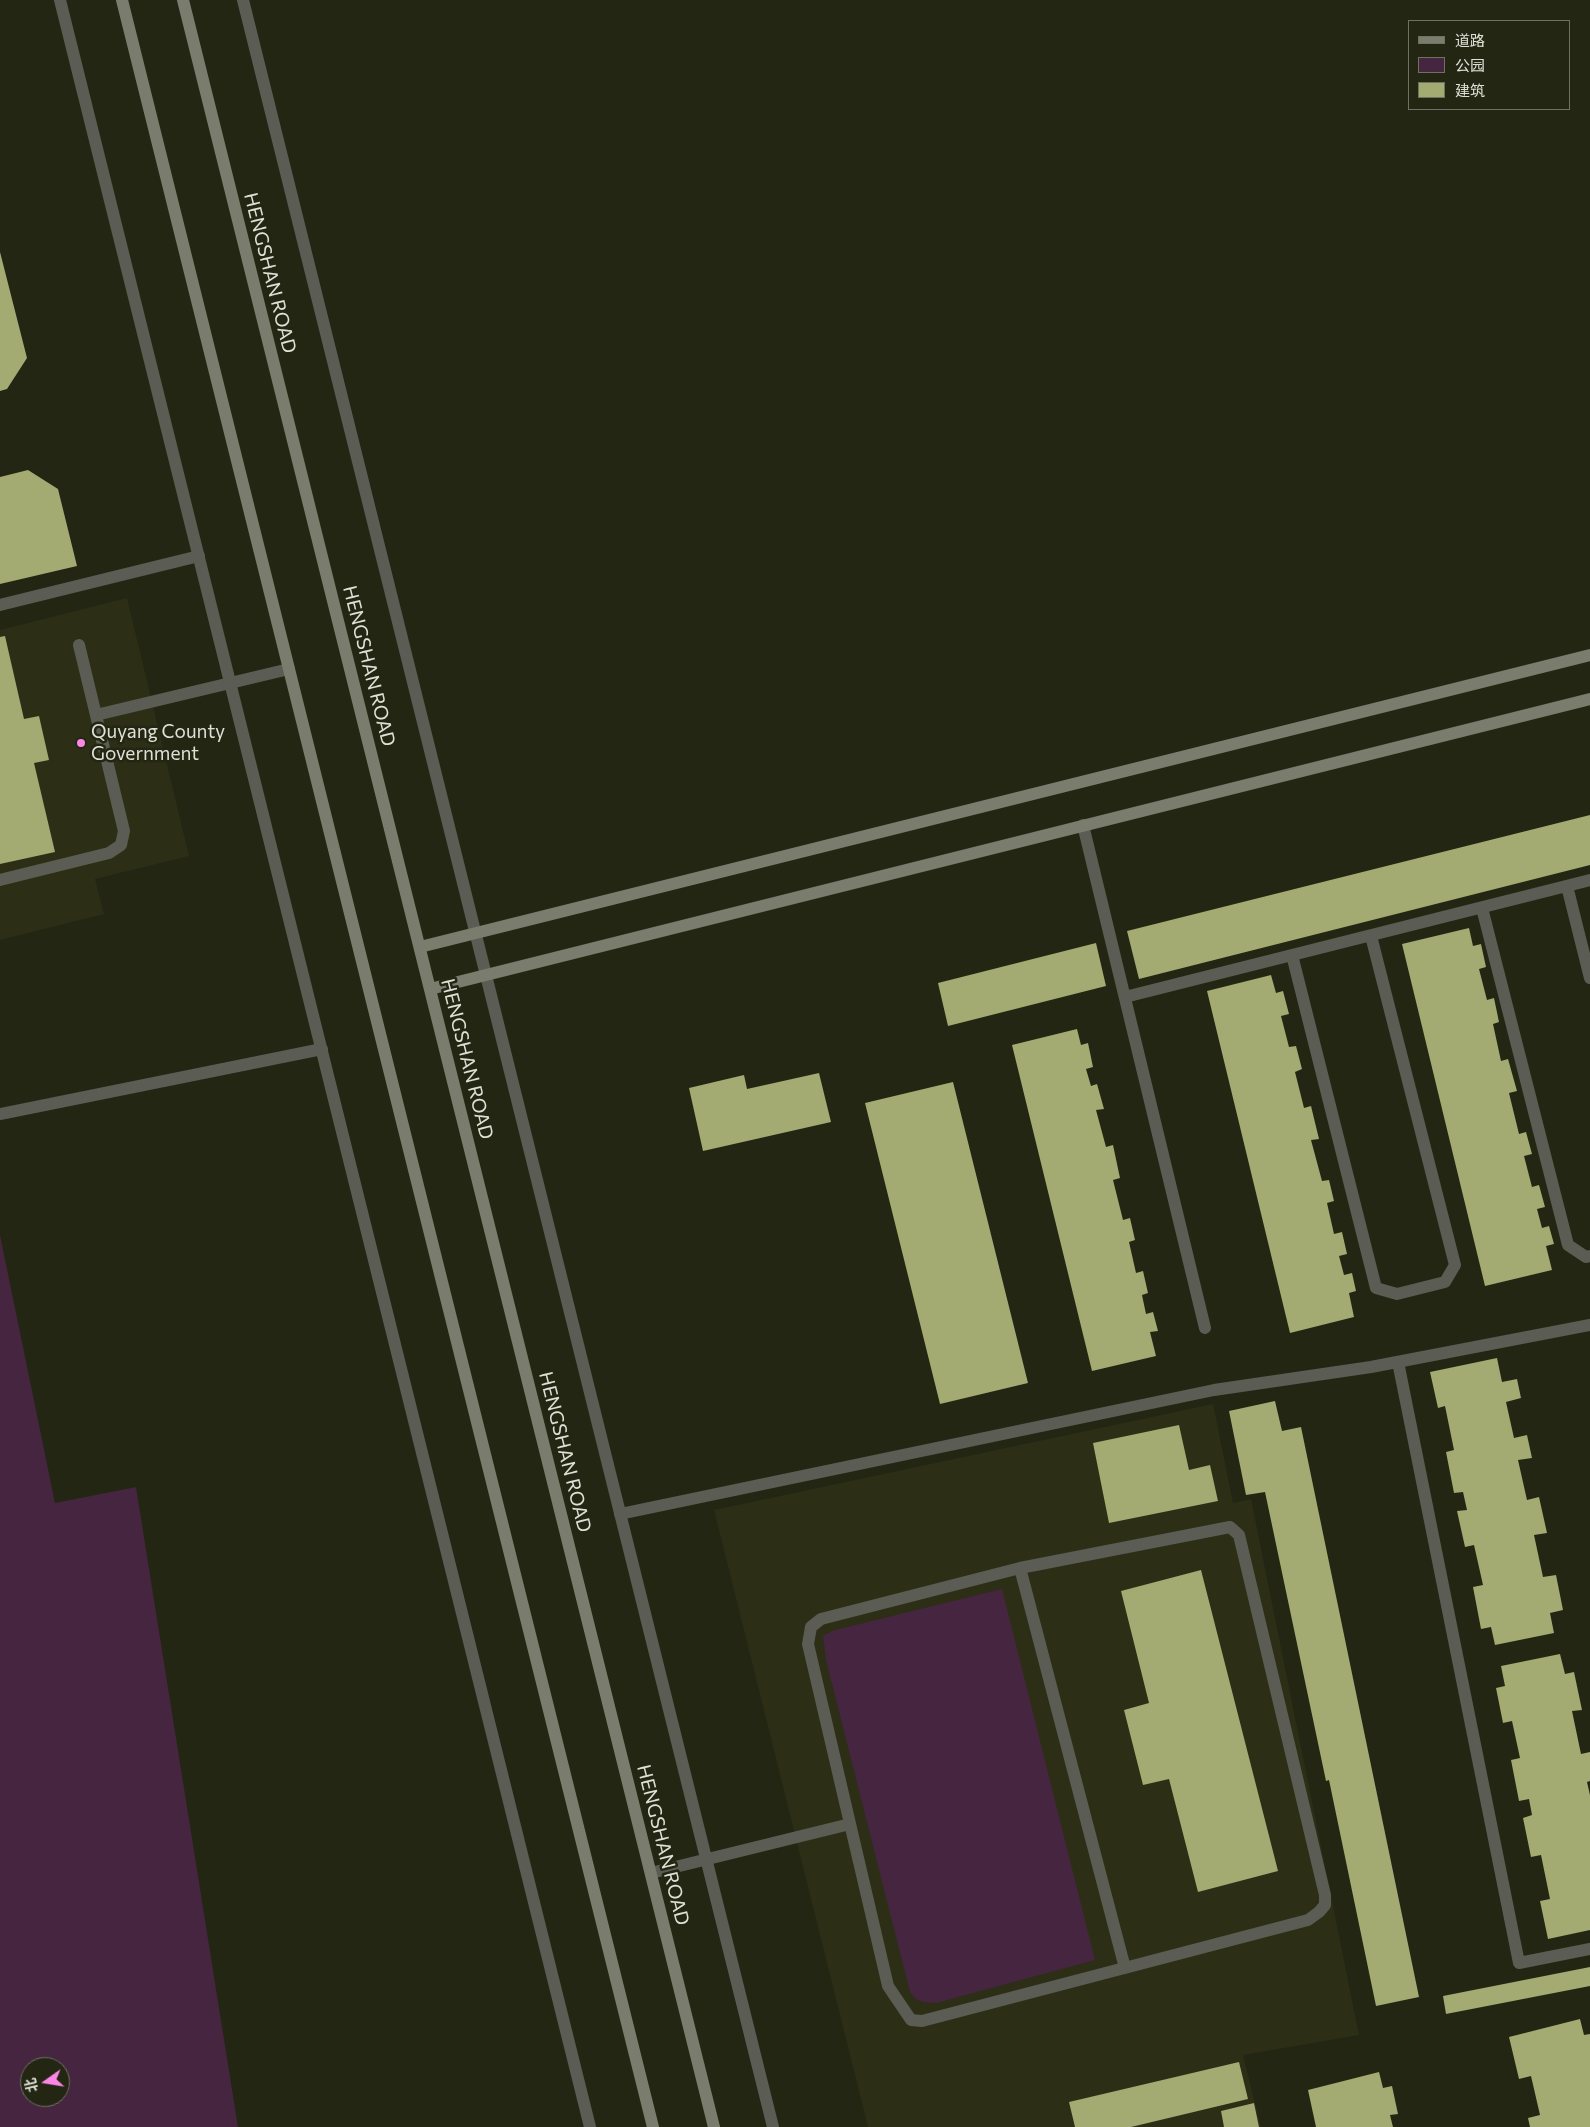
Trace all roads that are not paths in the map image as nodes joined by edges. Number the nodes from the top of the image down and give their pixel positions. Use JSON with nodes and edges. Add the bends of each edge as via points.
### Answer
{"nodes":[{"id":1,"x":60,"y":0,"type":"edge"},
{"id":2,"x":122,"y":0,"type":"edge"},
{"id":3,"x":183,"y":0,"type":"edge"},
{"id":4,"x":243,"y":0,"type":"edge"},
{"id":5,"x":199,"y":556,"type":"junction"},
{"id":6,"x":0,"y":605,"type":"edge"},
{"id":7,"x":79,"y":645,"type":"dead end"},
{"id":8,"x":1590,"y":655,"type":"edge"},
{"id":9,"x":289,"y":669,"type":"junction"},
{"id":10,"x":230,"y":683,"type":"junction"},
{"id":11,"x":1590,"y":699,"type":"edge"},
{"id":12,"x":96,"y":715,"type":"junction"},
{"id":13,"x":1083,"y":825,"type":"junction"},
{"id":14,"x":0,"y":880,"type":"edge"},
{"id":15,"x":1590,"y":880,"type":"edge"},
{"id":16,"x":1567,"y":886,"type":"junction"},
{"id":17,"x":1482,"y":908,"type":"junction"},
{"id":18,"x":476,"y":933,"type":"junction"},
{"id":19,"x":1371,"y":936,"type":"junction"},
{"id":20,"x":420,"y":947,"type":"junction"},
{"id":21,"x":1292,"y":955,"type":"junction"},
{"id":22,"x":486,"y":975,"type":"junction"},
{"id":23,"x":1590,"y":978,"type":"edge"},
{"id":24,"x":430,"y":989,"type":"junction"},
{"id":25,"x":1125,"y":998,"type":"junction"},
{"id":26,"x":322,"y":1049,"type":"junction"},
{"id":27,"x":0,"y":1114,"type":"edge"},
{"id":28,"x":1590,"y":1256,"type":"edge"},
{"id":29,"x":1590,"y":1325,"type":"edge"},
{"id":30,"x":1205,"y":1328,"type":"dead end"},
{"id":31,"x":1398,"y":1362,"type":"junction"},
{"id":32,"x":620,"y":1514,"type":"junction"},
{"id":33,"x":1020,"y":1568,"type":"junction"},
{"id":34,"x":850,"y":1824,"type":"junction"},
{"id":35,"x":706,"y":1860,"type":"junction"},
{"id":36,"x":651,"y":1873,"type":"junction"},
{"id":37,"x":1590,"y":1949,"type":"edge"},
{"id":38,"x":1125,"y":1968,"type":"junction"},
{"id":39,"x":590,"y":2127,"type":"edge"},
{"id":40,"x":652,"y":2127,"type":"edge"},
{"id":41,"x":714,"y":2127,"type":"edge"},
{"id":42,"x":773,"y":2127,"type":"edge"}],
"edges":[{"from":1,"to":5,"type":"street"},
{"from":2,"to":9,"type":"main road"},
{"from":3,"to":20,"type":"main road","name":"HENGSHAN ROAD"},
{"from":4,"to":18,"type":"street"},
{"from":5,"to":6,"type":"street"},
{"from":5,"to":10,"type":"street"},
{"from":7,"to":12,"type":"street"},
{"from":8,"to":18,"type":"main road"},
{"from":9,"to":10,"type":"street"},
{"from":9,"to":40,"type":"main road"},
{"from":10,"to":12,"type":"street"},
{"from":10,"to":26,"type":"street"},
{"from":11,"to":13,"type":"main road"},
{"from":12,"to":14,"type":"street","via":[[124,831],[121,845],[109,853]]},
{"from":13,"to":22,"type":"main road"},
{"from":13,"to":25,"type":"street"},
{"from":15,"to":16,"type":"street"},
{"from":16,"to":17,"type":"street"},
{"from":16,"to":23,"type":"street"},
{"from":17,"to":19,"type":"street"},
{"from":17,"to":28,"type":"street","via":[[1568,1246],[1586,1257]]},
{"from":18,"to":20,"type":"main road"},
{"from":18,"to":22,"type":"street"},
{"from":19,"to":21,"type":"street"},
{"from":19,"to":21,"type":"street","via":[[1455,1266],[1445,1282],[1416,1290],[1397,1294],[1376,1288]]},
{"from":20,"to":24,"type":"main road","name":"HENGSHAN ROAD"},
{"from":21,"to":25,"type":"street"},
{"from":22,"to":24,"type":"main road"},
{"from":22,"to":32,"type":"street"},
{"from":24,"to":36,"type":"main road","name":"HENGSHAN ROAD"},
{"from":25,"to":30,"type":"street"},
{"from":26,"to":27,"type":"street"},
{"from":26,"to":39,"type":"street"},
{"from":29,"to":31,"type":"street"},
{"from":31,"to":32,"type":"street","via":[[1214,1390]]},
{"from":31,"to":37,"type":"street","via":[[1519,1963]]},
{"from":32,"to":35,"type":"street"},
{"from":33,"to":34,"type":"street","via":[[821,1619],[811,1627],[808,1644]]},
{"from":33,"to":38,"type":"street"},
{"from":33,"to":38,"type":"street","via":[[1213,1529],[1230,1527],[1239,1535],[1325,1904],[1308,1920]]},
{"from":34,"to":35,"type":"street"},
{"from":34,"to":38,"type":"street","via":[[888,1986],[911,2020],[922,2021]]},
{"from":35,"to":36,"type":"street"},
{"from":35,"to":42,"type":"street"},
{"from":36,"to":41,"type":"main road","name":"HENGSHAN ROAD"}]}
